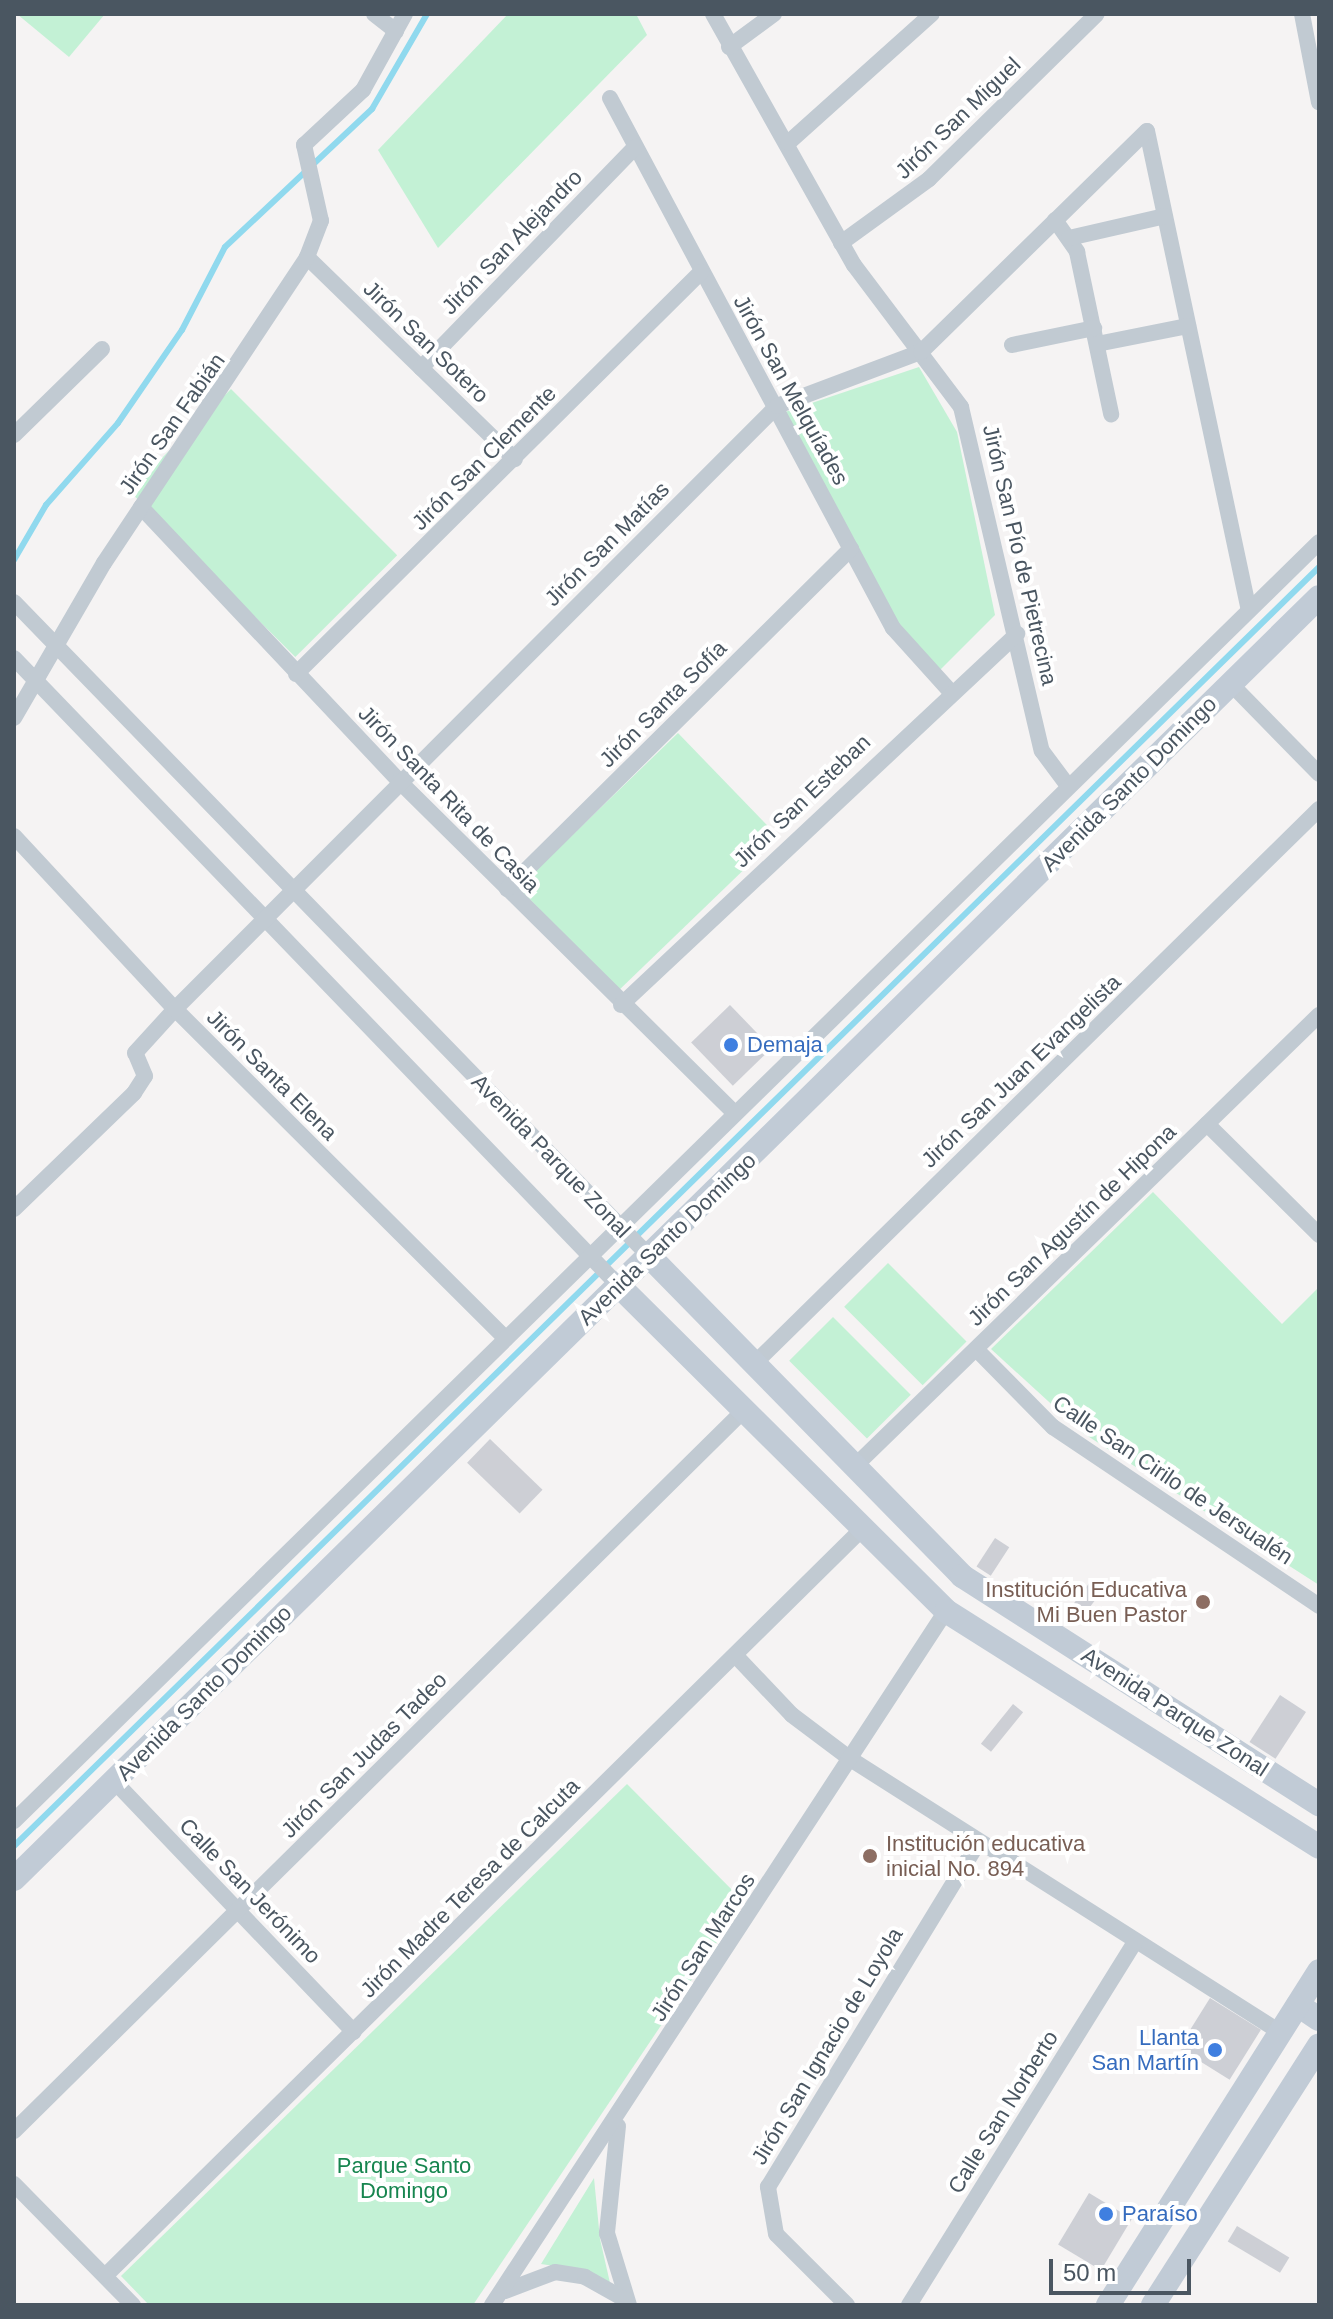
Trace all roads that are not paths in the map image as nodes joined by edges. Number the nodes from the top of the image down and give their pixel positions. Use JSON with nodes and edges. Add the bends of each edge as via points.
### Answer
{"nodes":[{"id":1,"x":374,"y":14,"type":"edge"},
{"id":2,"x":405,"y":14,"type":"edge"},
{"id":3,"x":713,"y":14,"type":"edge"},
{"id":4,"x":774,"y":14,"type":"edge"},
{"id":5,"x":932,"y":14,"type":"edge"},
{"id":6,"x":1097,"y":14,"type":"edge"},
{"id":7,"x":1302,"y":14,"type":"edge"},
{"id":8,"x":396,"y":31,"type":"junction"},
{"id":9,"x":729,"y":47,"type":"junction"},
{"id":10,"x":610,"y":98,"type":"dead end"},
{"id":11,"x":1319,"y":102,"type":"edge"},
{"id":12,"x":788,"y":143,"type":"junction"},
{"id":13,"x":635,"y":147,"type":"junction"},
{"id":14,"x":1165,"y":216,"type":"junction"},
{"id":15,"x":1055,"y":220,"type":"junction"},
{"id":16,"x":1069,"y":238,"type":"junction"},
{"id":17,"x":841,"y":243,"type":"junction"},
{"id":18,"x":307,"y":257,"type":"junction"},
{"id":19,"x":701,"y":272,"type":"junction"},
{"id":20,"x":1188,"y":326,"type":"junction"},
{"id":21,"x":1095,"y":336,"type":"junction"},
{"id":22,"x":1012,"y":345,"type":"dead end"},
{"id":23,"x":102,"y":349,"type":"dead end"},
{"id":24,"x":921,"y":352,"type":"junction"},
{"id":25,"x":421,"y":368,"type":"junction"},
{"id":26,"x":777,"y":406,"type":"junction"},
{"id":27,"x":1111,"y":414,"type":"dead end"},
{"id":28,"x":18,"y":424,"type":"edge"},
{"id":29,"x":515,"y":459,"type":"junction"},
{"id":30,"x":141,"y":507,"type":"junction"},
{"id":31,"x":1319,"y":542,"type":"edge"},
{"id":32,"x":851,"y":549,"type":"junction"},
{"id":33,"x":1319,"y":597,"type":"edge"},
{"id":34,"x":14,"y":602,"type":"edge"},
{"id":35,"x":1249,"y":610,"type":"junction"},
{"id":36,"x":1017,"y":634,"type":"junction"},
{"id":37,"x":60,"y":647,"type":"junction"},
{"id":38,"x":14,"y":658,"type":"edge"},
{"id":39,"x":296,"y":674,"type":"junction"},
{"id":40,"x":39,"y":682,"type":"junction"},
{"id":41,"x":1231,"y":684,"type":"junction"},
{"id":42,"x":949,"y":690,"type":"junction"},
{"id":43,"x":14,"y":718,"type":"edge"},
{"id":44,"x":1319,"y":774,"type":"edge"},
{"id":45,"x":399,"y":781,"type":"junction"},
{"id":46,"x":1068,"y":786,"type":"junction"},
{"id":47,"x":1319,"y":809,"type":"edge"},
{"id":48,"x":14,"y":836,"type":"edge"},
{"id":49,"x":290,"y":889,"type":"junction"},
{"id":50,"x":507,"y":889,"type":"junction"},
{"id":51,"x":263,"y":919,"type":"junction"},
{"id":52,"x":621,"y":1005,"type":"junction"},
{"id":53,"x":175,"y":1009,"type":"junction"},
{"id":54,"x":1319,"y":1015,"type":"edge"},
{"id":55,"x":735,"y":1113,"type":"junction"},
{"id":56,"x":1207,"y":1124,"type":"junction"},
{"id":57,"x":14,"y":1209,"type":"edge"},
{"id":58,"x":620,"y":1226,"type":"junction"},
{"id":59,"x":1319,"y":1235,"type":"edge"},
{"id":60,"x":590,"y":1256,"type":"junction"},
{"id":61,"x":649,"y":1256,"type":"junction"},
{"id":62,"x":619,"y":1286,"type":"junction"},
{"id":63,"x":506,"y":1339,"type":"junction"},
{"id":64,"x":976,"y":1349,"type":"junction"},
{"id":65,"x":754,"y":1364,"type":"junction"},
{"id":66,"x":744,"y":1410,"type":"junction"},
{"id":67,"x":855,"y":1466,"type":"junction"},
{"id":68,"x":863,"y":1528,"type":"junction"},
{"id":69,"x":1319,"y":1606,"type":"edge"},
{"id":70,"x":946,"y":1611,"type":"junction"},
{"id":71,"x":736,"y":1656,"type":"junction"},
{"id":72,"x":852,"y":1760,"type":"junction"},
{"id":73,"x":114,"y":1781,"type":"junction"},
{"id":74,"x":1319,"y":1804,"type":"edge"},
{"id":75,"x":14,"y":1821,"type":"edge"},
{"id":76,"x":978,"y":1843,"type":"junction"},
{"id":77,"x":1319,"y":1847,"type":"edge"},
{"id":78,"x":14,"y":1879,"type":"edge"},
{"id":79,"x":238,"y":1910,"type":"junction"},
{"id":80,"x":1135,"y":1942,"type":"junction"},
{"id":81,"x":1319,"y":1971,"type":"edge"},
{"id":82,"x":1298,"y":2005,"type":"junction"},
{"id":83,"x":1319,"y":2019,"type":"edge"},
{"id":84,"x":354,"y":2032,"type":"junction"},
{"id":85,"x":1280,"y":2032,"type":"junction"},
{"id":86,"x":1317,"y":2053,"type":"edge"},
{"id":87,"x":621,"y":2113,"type":"junction"},
{"id":88,"x":14,"y":2131,"type":"edge"},
{"id":89,"x":14,"y":2184,"type":"edge"},
{"id":90,"x":105,"y":2276,"type":"junction"},
{"id":91,"x":496,"y":2299,"type":"edge"},
{"id":92,"x":628,"y":2303,"type":"edge"},
{"id":93,"x":133,"y":2305,"type":"edge"},
{"id":94,"x":847,"y":2305,"type":"edge"},
{"id":95,"x":909,"y":2305,"type":"edge"},
{"id":96,"x":1108,"y":2305,"type":"edge"},
{"id":97,"x":1153,"y":2305,"type":"edge"}],
"edges":[{"from":1,"to":8,"type":"street"},
{"from":2,"to":8,"type":"street"},
{"from":3,"to":9,"type":"street","name":"Jirón San Pío de Pietrecina"},
{"from":4,"to":9,"type":"street"},
{"from":5,"to":12,"type":"street"},
{"from":6,"to":17,"type":"street","name":"Jirón San Miguel","via":[[929,179]]},
{"from":7,"to":11,"type":"street"},
{"from":8,"to":18,"type":"street","name":"Jirón San Fabián","via":[[363,90],[304,145],[321,221]]},
{"from":9,"to":12,"type":"street","name":"Jirón San Pío de Pietrecina"},
{"from":10,"to":13,"type":"street","name":"Jirón San Melquíades"},
{"from":12,"to":17,"type":"street","name":"Jirón San Pío de Pietrecina"},
{"from":13,"to":19,"type":"street","name":"Jirón San Melquíades"},
{"from":13,"to":25,"type":"street","name":"Jirón San Alejandro"},
{"from":14,"to":15,"type":"street","name":"Jirón San Matías","via":[[1147,131]]},
{"from":14,"to":16,"type":"street"},
{"from":14,"to":20,"type":"street"},
{"from":15,"to":16,"type":"street"},
{"from":15,"to":24,"type":"street","name":"Jirón San Matías"},
{"from":16,"to":21,"type":"street"},
{"from":17,"to":24,"type":"street","name":"Jirón San Pío de Pietrecina"},
{"from":18,"to":25,"type":"street","name":"Jirón San Sotero"},
{"from":18,"to":30,"type":"street","name":"Jirón San Fabián"},
{"from":19,"to":26,"type":"street","name":"Jirón San Melquíades"},
{"from":19,"to":29,"type":"street","name":"Jirón San Clemente"},
{"from":20,"to":21,"type":"street"},
{"from":20,"to":35,"type":"street"},
{"from":21,"to":22,"type":"street"},
{"from":21,"to":27,"type":"street"},
{"from":23,"to":28,"type":"street"},
{"from":24,"to":26,"type":"street","name":"Jirón San Matías"},
{"from":24,"to":36,"type":"street","name":"Jirón San Pío de Pietrecina","via":[[969,428]]},
{"from":25,"to":29,"type":"street","name":"Jirón San Sotero"},
{"from":26,"to":32,"type":"street","name":"Jirón San Melquíades"},
{"from":26,"to":45,"type":"street","name":"Jirón San Matías"},
{"from":29,"to":39,"type":"street","name":"Jirón San Clemente"},
{"from":30,"to":37,"type":"street","name":"Jirón San Fabián"},
{"from":30,"to":39,"type":"street","name":"Jirón Santa Rita de Casia"},
{"from":31,"to":35,"type":"street","name":"Avenida Santo Domingo"},
{"from":32,"to":42,"type":"street","name":"Jirón San Melquíades","via":[[900,638]]},
{"from":32,"to":50,"type":"street","name":"Jirón Santa Sofía"},
{"from":33,"to":41,"type":"main road","name":"Avenida Santo Domingo"},
{"from":34,"to":37,"type":"street","name":"Avenida Parque Zonal"},
{"from":35,"to":46,"type":"street","name":"Avenida Santo Domingo"},
{"from":36,"to":42,"type":"street","name":"Jirón San Esteban"},
{"from":36,"to":46,"type":"street","name":"Jirón San Pío de Pietrecina","via":[[1042,751]]},
{"from":37,"to":40,"type":"street","name":"Jirón San Fabián"},
{"from":37,"to":49,"type":"street","name":"Avenida Parque Zonal"},
{"from":38,"to":40,"type":"street","name":"Avenida Parque Zonal"},
{"from":39,"to":45,"type":"street","name":"Jirón Santa Rita de Casia"},
{"from":40,"to":43,"type":"street","name":"Jirón San Fabián"},
{"from":40,"to":51,"type":"street","name":"Avenida Parque Zonal"},
{"from":41,"to":44,"type":"street"},
{"from":41,"to":61,"type":"main road","name":"Avenida Santo Domingo"},
{"from":42,"to":52,"type":"street","name":"Jirón San Esteban"},
{"from":45,"to":49,"type":"street","name":"Jirón San Matías"},
{"from":45,"to":50,"type":"street","name":"Jirón Santa Rita de Casia"},
{"from":46,"to":55,"type":"street","name":"Avenida Santo Domingo"},
{"from":47,"to":65,"type":"street","name":"Jirón San Juan Evangelista"},
{"from":48,"to":53,"type":"street","name":"Jirón Santa Elena"},
{"from":49,"to":51,"type":"street","name":"Jirón San Matías"},
{"from":49,"to":58,"type":"street","name":"Avenida Parque Zonal"},
{"from":50,"to":52,"type":"street","name":"Jirón Santa Rita de Casia"},
{"from":51,"to":53,"type":"street","name":"Jirón San Matías"},
{"from":51,"to":60,"type":"street","name":"Avenida Parque Zonal"},
{"from":52,"to":55,"type":"street","name":"Jirón Santa Rita de Casia"},
{"from":53,"to":57,"type":"street","name":"Jirón San Matías","via":[[138,1049],[134,1063],[145,1079]]},
{"from":53,"to":63,"type":"street","name":"Jirón Santa Elena"},
{"from":54,"to":56,"type":"street","name":"Jirón San Agustín de Hipona"},
{"from":55,"to":58,"type":"street","name":"Avenida Santo Domingo"},
{"from":56,"to":59,"type":"street"},
{"from":56,"to":64,"type":"street","name":"Jirón San Agustín de Hipona"},
{"from":58,"to":60,"type":"street","name":"Avenida Santo Domingo"},
{"from":58,"to":61,"type":"street","name":"Avenida Parque Zonal"},
{"from":60,"to":62,"type":"street","name":"Avenida Parque Zonal"},
{"from":60,"to":63,"type":"street","name":"Avenida Santo Domingo"},
{"from":61,"to":62,"type":"main road","name":"Avenida Santo Domingo"},
{"from":61,"to":65,"type":"main road","name":"Avenida Parque Zonal"},
{"from":62,"to":66,"type":"main road","name":"Avenida Parque Zonal"},
{"from":62,"to":73,"type":"main road","name":"Avenida Santo Domingo"},
{"from":63,"to":75,"type":"street","name":"Avenida Santo Domingo"},
{"from":64,"to":67,"type":"street","name":"Jirón San Agustín de Hipona"},
{"from":64,"to":69,"type":"street","name":"Calle San Cirilo de Jersualén","via":[[1053,1427]]},
{"from":65,"to":67,"type":"main road","name":"Avenida Parque Zonal"},
{"from":66,"to":68,"type":"main road","name":"Avenida Parque Zonal"},
{"from":66,"to":79,"type":"street","name":"Jirón San Judas Tadeo"},
{"from":67,"to":74,"type":"main road","name":"Avenida Parque Zonal","via":[[962,1576]]},
{"from":68,"to":70,"type":"main road","name":"Avenida Parque Zonal"},
{"from":68,"to":71,"type":"street","name":"Jirón Madre Teresa de Calcuta"},
{"from":70,"to":72,"type":"street","name":"Jirón San Marcos"},
{"from":70,"to":77,"type":"main road","name":"Avenida Parque Zonal"},
{"from":71,"to":72,"type":"street","via":[[792,1715]]},
{"from":71,"to":84,"type":"street","name":"Jirón Madre Teresa de Calcuta"},
{"from":72,"to":76,"type":"street"},
{"from":72,"to":87,"type":"street","name":"Jirón San Marcos"},
{"from":73,"to":78,"type":"main road","name":"Avenida Santo Domingo"},
{"from":73,"to":79,"type":"street","name":"Calle San Jerónimo"},
{"from":76,"to":80,"type":"street"},
{"from":76,"to":94,"type":"street","name":"Jirón San Ignacio de Loyola","via":[[768,2187],[776,2234]]},
{"from":79,"to":84,"type":"street","name":"Calle San Jerónimo"},
{"from":79,"to":88,"type":"street","name":"Jirón San Judas Tadeo"},
{"from":80,"to":85,"type":"street"},
{"from":80,"to":95,"type":"street","name":"Calle San Norberto"},
{"from":81,"to":82,"type":"main road"},
{"from":82,"to":83,"type":"main road"},
{"from":82,"to":85,"type":"main road"},
{"from":84,"to":90,"type":"street","name":"Jirón Madre Teresa de Calcuta"},
{"from":85,"to":96,"type":"main road"},
{"from":86,"to":97,"type":"main road"},
{"from":87,"to":91,"type":"street","name":"Jirón San Marcos"},
{"from":87,"to":92,"type":"street","via":[[606,2214]]},
{"from":89,"to":90,"type":"street"},
{"from":90,"to":93,"type":"street"},
{"from":91,"to":92,"type":"street","via":[[533,2275],[555,2272],[585,2277]]}]}
